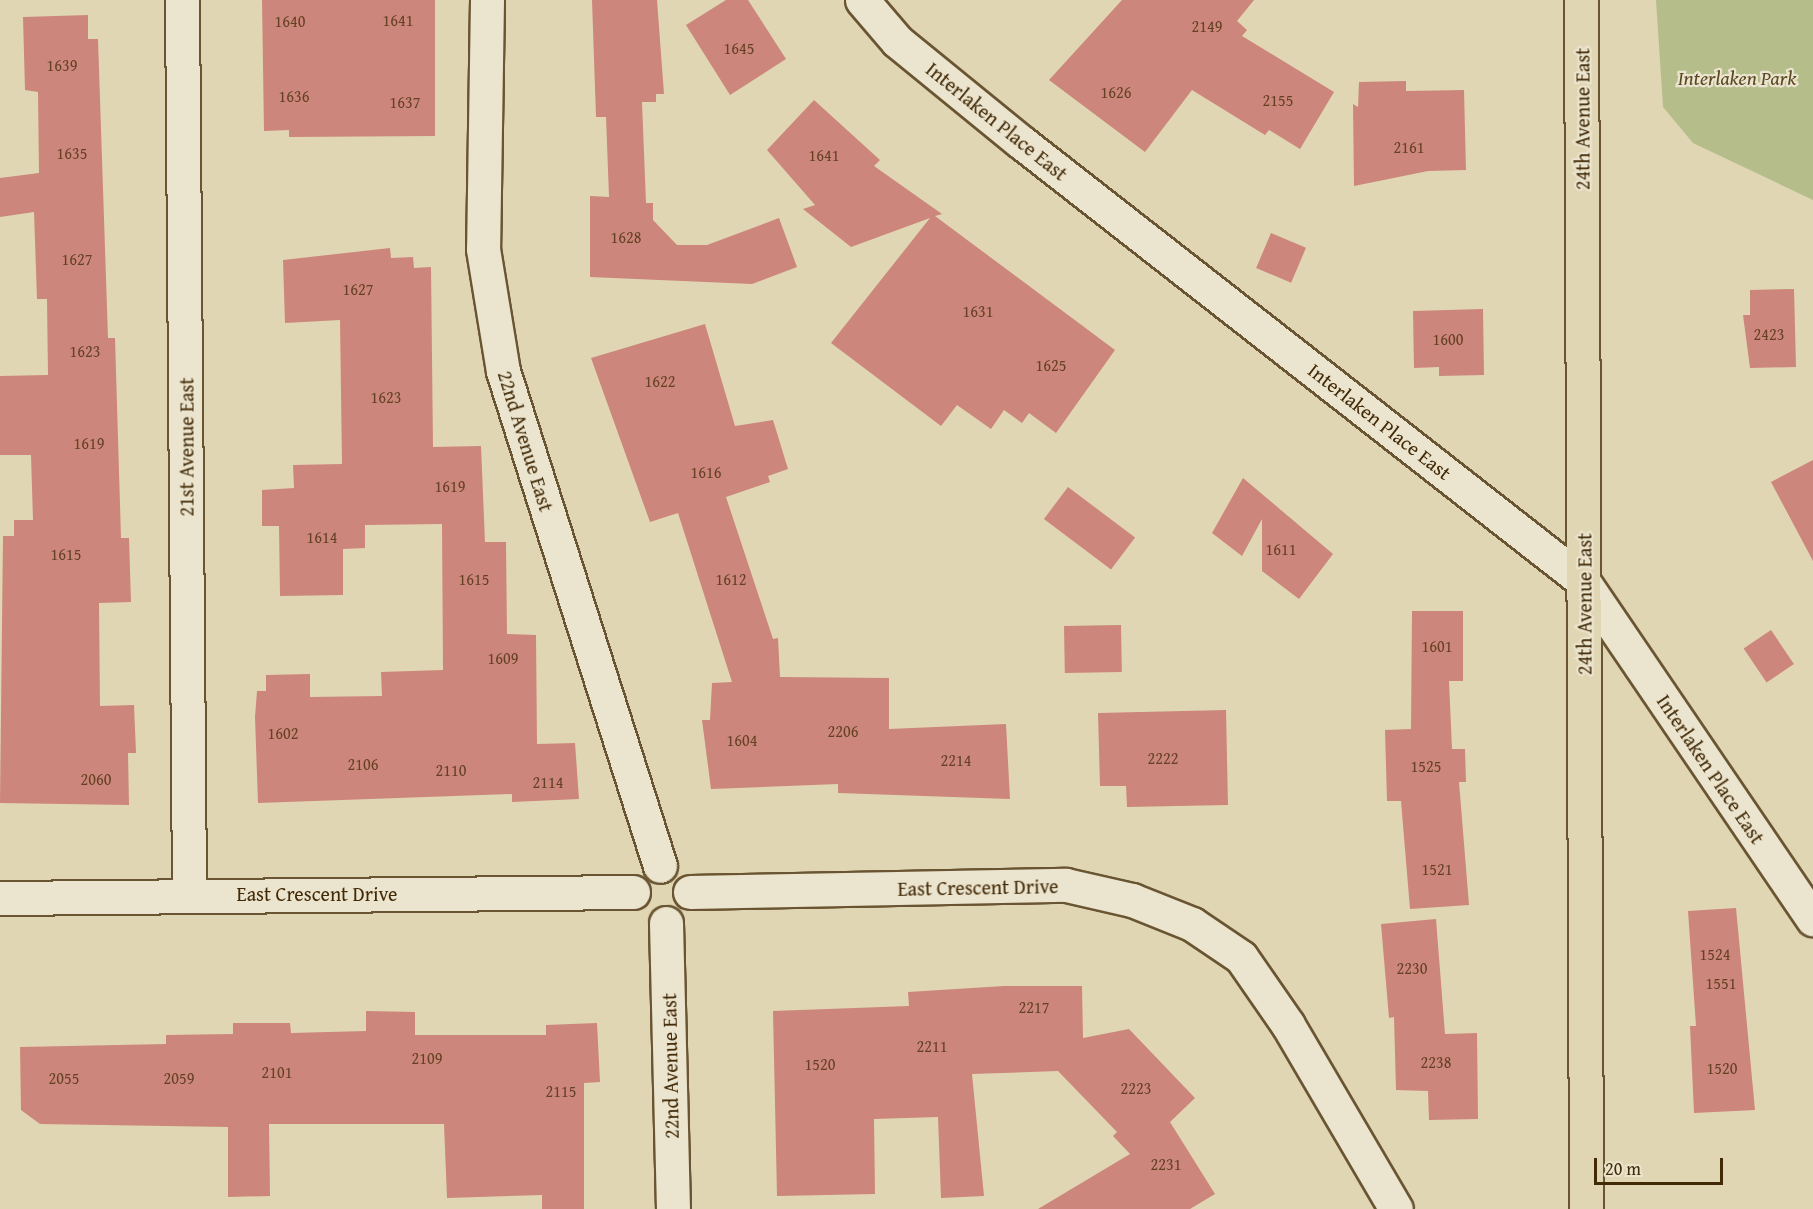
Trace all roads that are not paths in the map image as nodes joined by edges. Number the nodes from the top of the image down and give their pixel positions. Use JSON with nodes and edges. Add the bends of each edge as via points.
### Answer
{"nodes":[{"id":1,"x":182,"y":0,"type":"edge"},
{"id":2,"x":487,"y":0,"type":"edge"},
{"id":3,"x":862,"y":0,"type":"edge"},
{"id":4,"x":1581,"y":0,"type":"edge"},
{"id":5,"x":1583,"y":581,"type":"junction"},
{"id":6,"x":660,"y":866,"type":"junction"},
{"id":7,"x":633,"y":892,"type":"junction"},
{"id":8,"x":690,"y":892,"type":"junction"},
{"id":9,"x":189,"y":894,"type":"junction"},
{"id":10,"x":0,"y":898,"type":"edge"},
{"id":11,"x":1813,"y":919,"type":"edge"},
{"id":12,"x":666,"y":923,"type":"junction"},
{"id":13,"x":673,"y":1209,"type":"edge"},
{"id":14,"x":1396,"y":1209,"type":"edge"},
{"id":15,"x":1587,"y":1209,"type":"edge"}],
"edges":[{"from":1,"to":9,"type":"street","name":"21st Avenue East"},
{"from":2,"to":6,"type":"street","name":"22nd Avenue East","via":[[483,249],[503,371]]},
{"from":3,"to":5,"type":"street","name":"Interlaken Place East","via":[[897,41],[1021,142]]},
{"from":4,"to":5,"type":"main road","name":"24th Avenue East"},
{"from":5,"to":11,"type":"street","name":"Interlaken Place East"},
{"from":5,"to":15,"type":"main road","name":"24th Avenue East"},
{"from":6,"to":7,"type":"street","via":[[643,872]]},
{"from":6,"to":8,"type":"street","via":[[680,872]]},
{"from":7,"to":9,"type":"street","name":"East Crescent Drive"},
{"from":7,"to":12,"type":"street","via":[[639,914]]},
{"from":8,"to":12,"type":"street","via":[[687,909]]},
{"from":8,"to":14,"type":"street","name":"East Crescent Drive","via":[[1066,885],[1132,900],[1192,924],[1241,957],[1288,1025]]},
{"from":9,"to":10,"type":"street","name":"East Crescent Drive"},
{"from":12,"to":13,"type":"street","name":"22nd Avenue East"}]}
